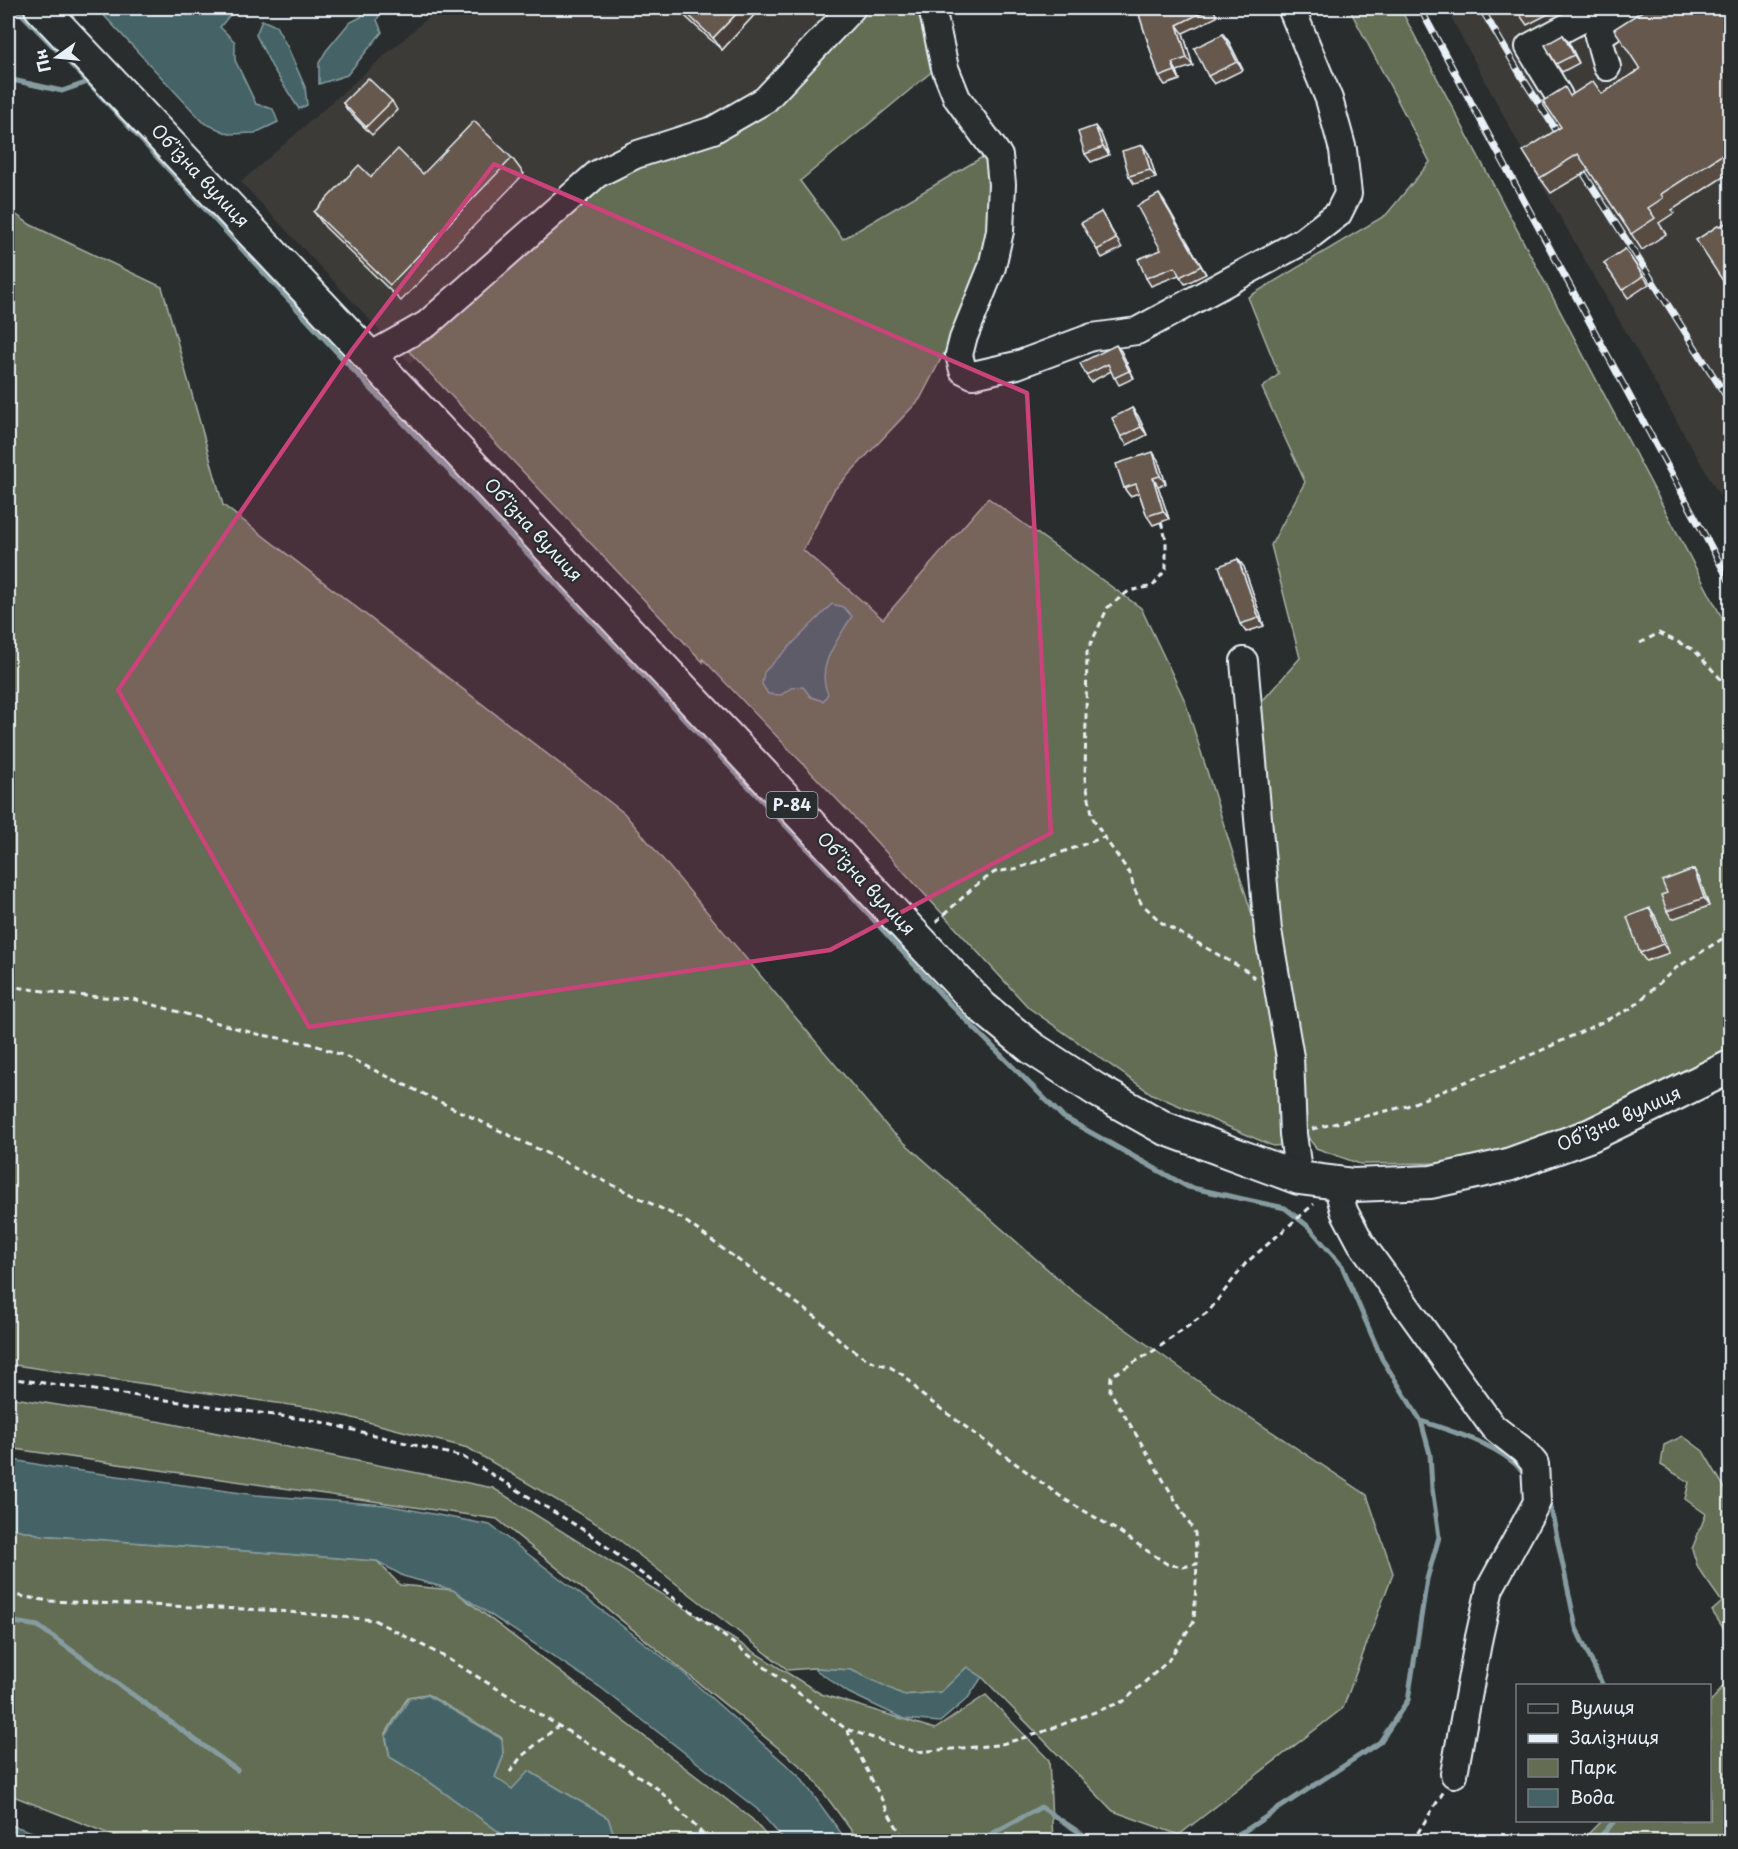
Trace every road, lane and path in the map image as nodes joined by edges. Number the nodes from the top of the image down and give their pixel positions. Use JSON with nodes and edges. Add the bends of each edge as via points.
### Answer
{"nodes":[{"id":1,"x":41,"y":8,"type":"edge"},
{"id":2,"x":852,"y":8,"type":"edge"},
{"id":3,"x":932,"y":8,"type":"edge"},
{"id":4,"x":1639,"y":9,"type":"edge"},
{"id":5,"x":1292,"y":10,"type":"dead end"},
{"id":6,"x":1595,"y":20,"type":"edge"},
{"id":7,"x":1607,"y":67,"type":"dead end"},
{"id":8,"x":1559,"y":96,"type":"edge"},
{"id":9,"x":369,"y":356,"type":"junction"},
{"id":10,"x":1161,"y":522,"type":"edge"},
{"id":11,"x":1640,"y":643,"type":"dead end"},
{"id":12,"x":1244,"y":661,"type":"dead end"},
{"id":13,"x":1731,"y":689,"type":"edge"},
{"id":14,"x":1104,"y":837,"type":"junction"},
{"id":15,"x":941,"y":930,"type":"dead end"},
{"id":16,"x":1731,"y":934,"type":"edge"},
{"id":17,"x":8,"y":986,"type":"edge"},
{"id":18,"x":1280,"y":1002,"type":"junction"},
{"id":19,"x":1731,"y":1066,"type":"edge"},
{"id":20,"x":1293,"y":1134,"type":"junction"},
{"id":21,"x":1299,"y":1178,"type":"junction"},
{"id":22,"x":1337,"y":1184,"type":"junction"},
{"id":23,"x":1304,"y":1213,"type":"dead end"},
{"id":24,"x":8,"y":1378,"type":"edge"},
{"id":25,"x":1197,"y":1564,"type":"junction"},
{"id":26,"x":8,"y":1594,"type":"edge"},
{"id":27,"x":558,"y":1726,"type":"junction"},
{"id":28,"x":846,"y":1729,"type":"junction"},
{"id":29,"x":510,"y":1772,"type":"dead end"},
{"id":30,"x":1454,"y":1774,"type":"joint"},
{"id":31,"x":701,"y":1832,"type":"junction"},
{"id":32,"x":679,"y":1842,"type":"edge"},
{"id":33,"x":711,"y":1842,"type":"edge"},
{"id":34,"x":906,"y":1842,"type":"edge"},
{"id":35,"x":1412,"y":1842,"type":"edge"}],
"edges":[{"from":1,"to":9,"type":"main road","name":"Обʼїзна вулиця","number":"Р-84"},
{"from":2,"to":9,"type":"street","via":[[765,100],[713,130],[635,155],[597,174],[427,324]]},
{"from":3,"to":5,"type":"street","via":[[945,68],[957,98],[999,156],[1000,231],[992,267],[959,355],[963,370],[973,375],[1017,365],[1092,338],[1137,331],[1304,241],[1338,214],[1348,194],[1343,150],[1329,99]]},
{"from":4,"to":6,"type":"street"},
{"from":6,"to":7,"type":"street"},
{"from":6,"to":8,"type":"street","via":[[1529,47]]},
{"from":9,"to":21,"type":"main road","name":"Обʼїзна вулиця","number":"Р-84","via":[[982,1007],[1032,1048],[1164,1128]]},
{"from":10,"to":14,"type":"path","via":[[1166,539],[1166,569],[1153,586],[1129,591],[1108,606],[1087,652],[1084,779],[1093,818]]},
{"from":11,"to":13,"type":"path","via":[[1659,633],[1694,650]]},
{"from":12,"to":18,"type":"street","via":[[1268,931]]},
{"from":14,"to":15,"type":"path","via":[[1019,868],[996,872],[934,923]]},
{"from":14,"to":18,"type":"path","via":[[1131,875],[1141,903],[1162,923],[1247,971]]},
{"from":16,"to":20,"type":"path","via":[[1676,968],[1632,1008],[1540,1052],[1407,1106]]},
{"from":17,"to":25,"type":"path","via":[[133,999],[257,1034],[312,1044],[347,1057],[681,1218],[817,1317],[844,1344],[906,1377],[922,1395],[1064,1499],[1167,1564]]},
{"from":18,"to":20,"type":"street","via":[[1290,1057]]},
{"from":19,"to":22,"type":"main road","name":"Обʼїзна вулиця","number":"Р-84","via":[[1591,1135],[1508,1165],[1431,1182]]},
{"from":20,"to":21,"type":"street"},
{"from":21,"to":22,"type":"main road","name":"Обʼїзна вулиця","number":"Р-84"},
{"from":22,"to":30,"type":"street","via":[[1344,1211],[1361,1243],[1493,1427],[1535,1464],[1537,1502],[1490,1588]]},
{"from":23,"to":25,"type":"path","via":[[1246,1263],[1209,1311],[1111,1376],[1110,1391],[1195,1533]]},
{"from":24,"to":28,"type":"path","via":[[317,1421],[463,1457],[587,1532]]},
{"from":25,"to":28,"type":"path","via":[[1194,1621],[1168,1661],[1124,1701],[998,1745],[916,1752]]},
{"from":26,"to":27,"type":"path","via":[[49,1601],[267,1610],[374,1620],[443,1656]]},
{"from":27,"to":29,"type":"path","via":[[521,1757]]},
{"from":27,"to":31,"type":"path","via":[[658,1789]]},
{"from":28,"to":34,"type":"path"},
{"from":30,"to":35,"type":"path"},
{"from":31,"to":32,"type":"path"},
{"from":31,"to":33,"type":"path"}]}
